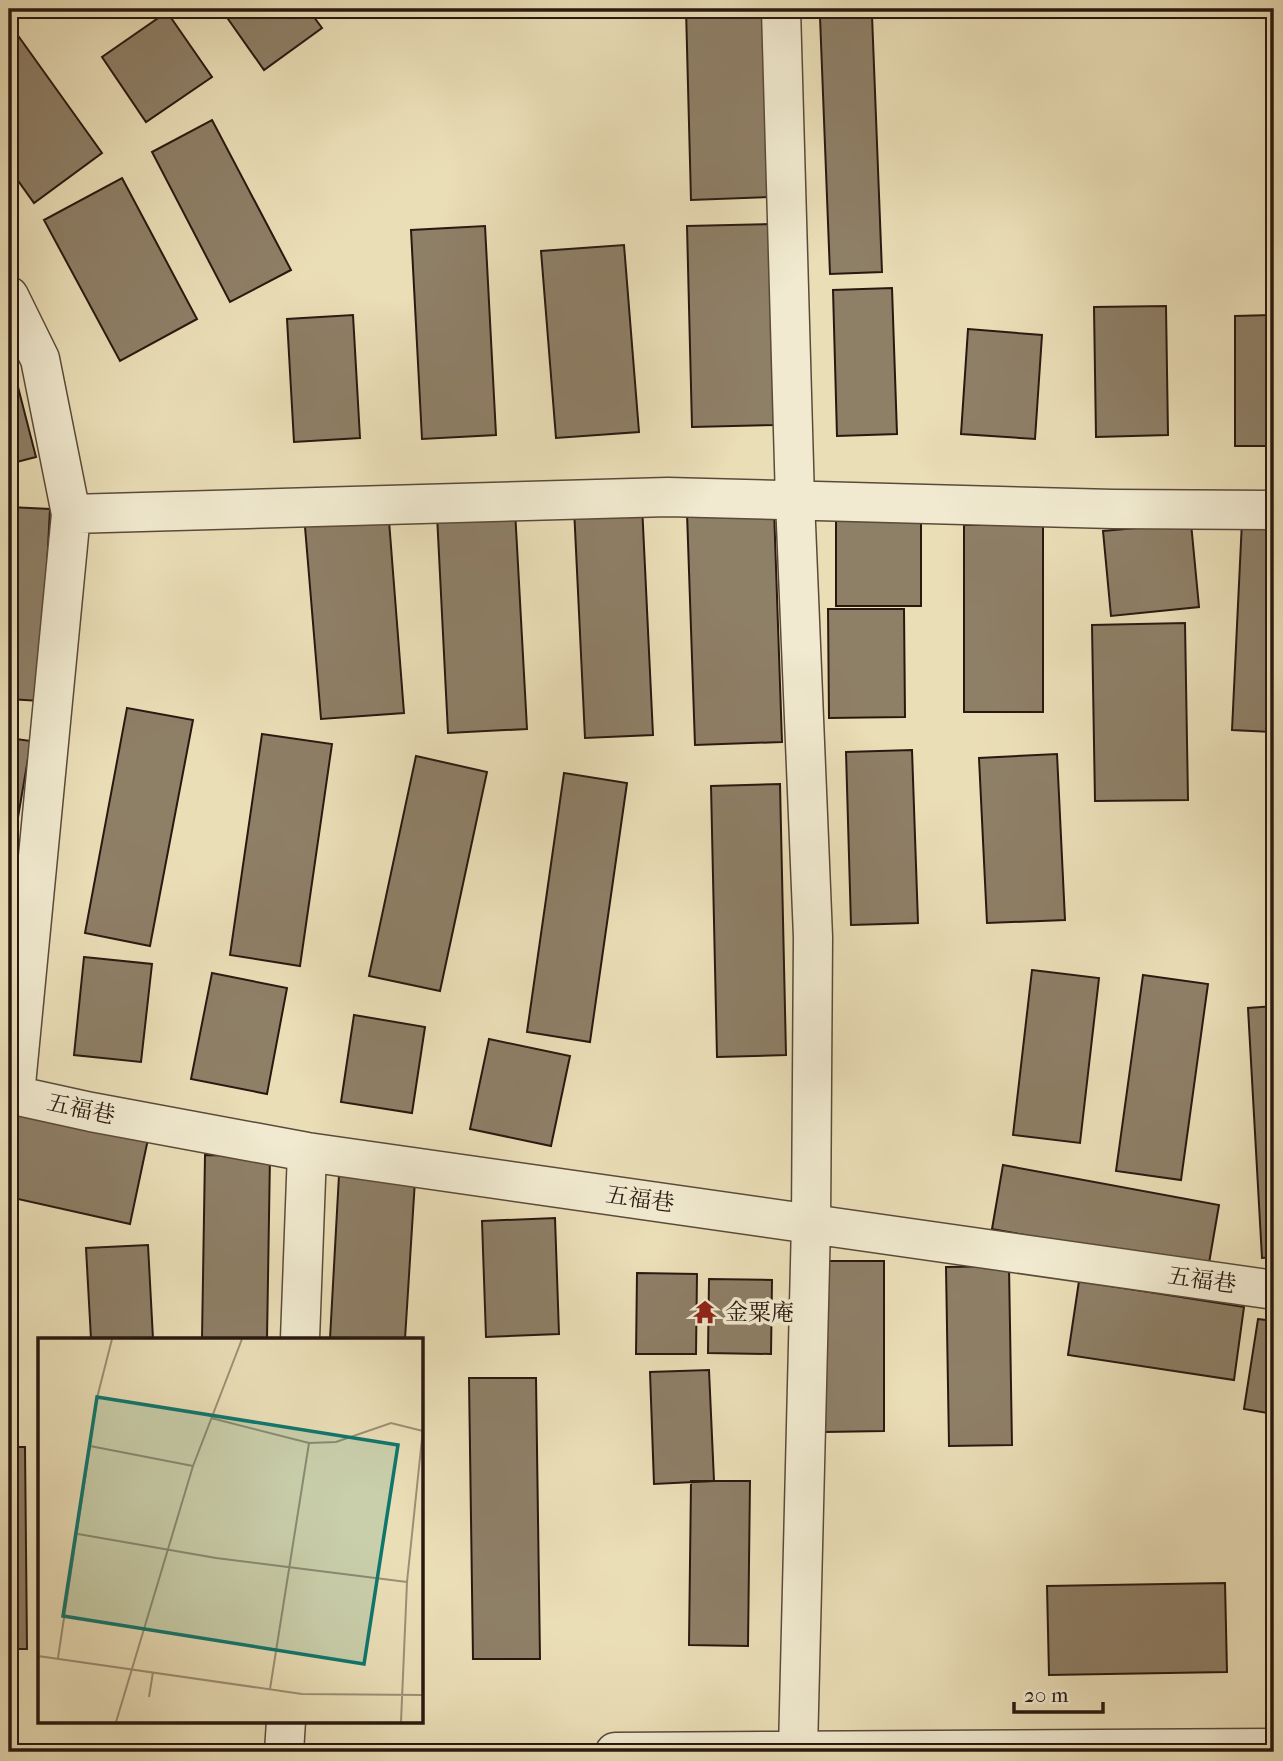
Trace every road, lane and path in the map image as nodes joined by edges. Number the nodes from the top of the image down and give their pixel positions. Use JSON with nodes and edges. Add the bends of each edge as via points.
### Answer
{"nodes":[{"id":1,"x":782,"y":9,"type":"edge"},
{"id":2,"x":9,"y":296,"type":"edge"},
{"id":3,"x":795,"y":500,"type":"junction"},
{"id":4,"x":1274,"y":510,"type":"edge"},
{"id":5,"x":71,"y":514,"type":"junction"},
{"id":6,"x":12,"y":1094,"type":"edge"},
{"id":7,"x":307,"y":1152,"type":"junction"},
{"id":8,"x":811,"y":1223,"type":"junction"},
{"id":9,"x":1274,"y":1290,"type":"edge"},
{"id":10,"x":300,"y":1338,"type":"edge"},
{"id":11,"x":286,"y":1722,"type":"edge"},
{"id":12,"x":1274,"y":1748,"type":"edge"},
{"id":13,"x":799,"y":1750,"type":"junction"},
{"id":14,"x":285,"y":1752,"type":"edge"},
{"id":15,"x":615,"y":1752,"type":"edge"}],
"edges":[{"from":1,"to":3,"type":"street"},
{"from":2,"to":5,"type":"street","via":[[40,359]]},
{"from":3,"to":4,"type":"street"},
{"from":3,"to":5,"type":"street","via":[[668,497]]},
{"from":3,"to":8,"type":"street","via":[[813,937]]},
{"from":5,"to":6,"type":"street"},
{"from":6,"to":7,"type":"street","name":"五福巷"},
{"from":7,"to":8,"type":"street","name":"五福巷"},
{"from":7,"to":10,"type":"street"},
{"from":8,"to":9,"type":"street","name":"五福巷"},
{"from":8,"to":13,"type":"street"},
{"from":11,"to":14,"type":"street"},
{"from":12,"to":13,"type":"street"},
{"from":13,"to":15,"type":"street"}]}
